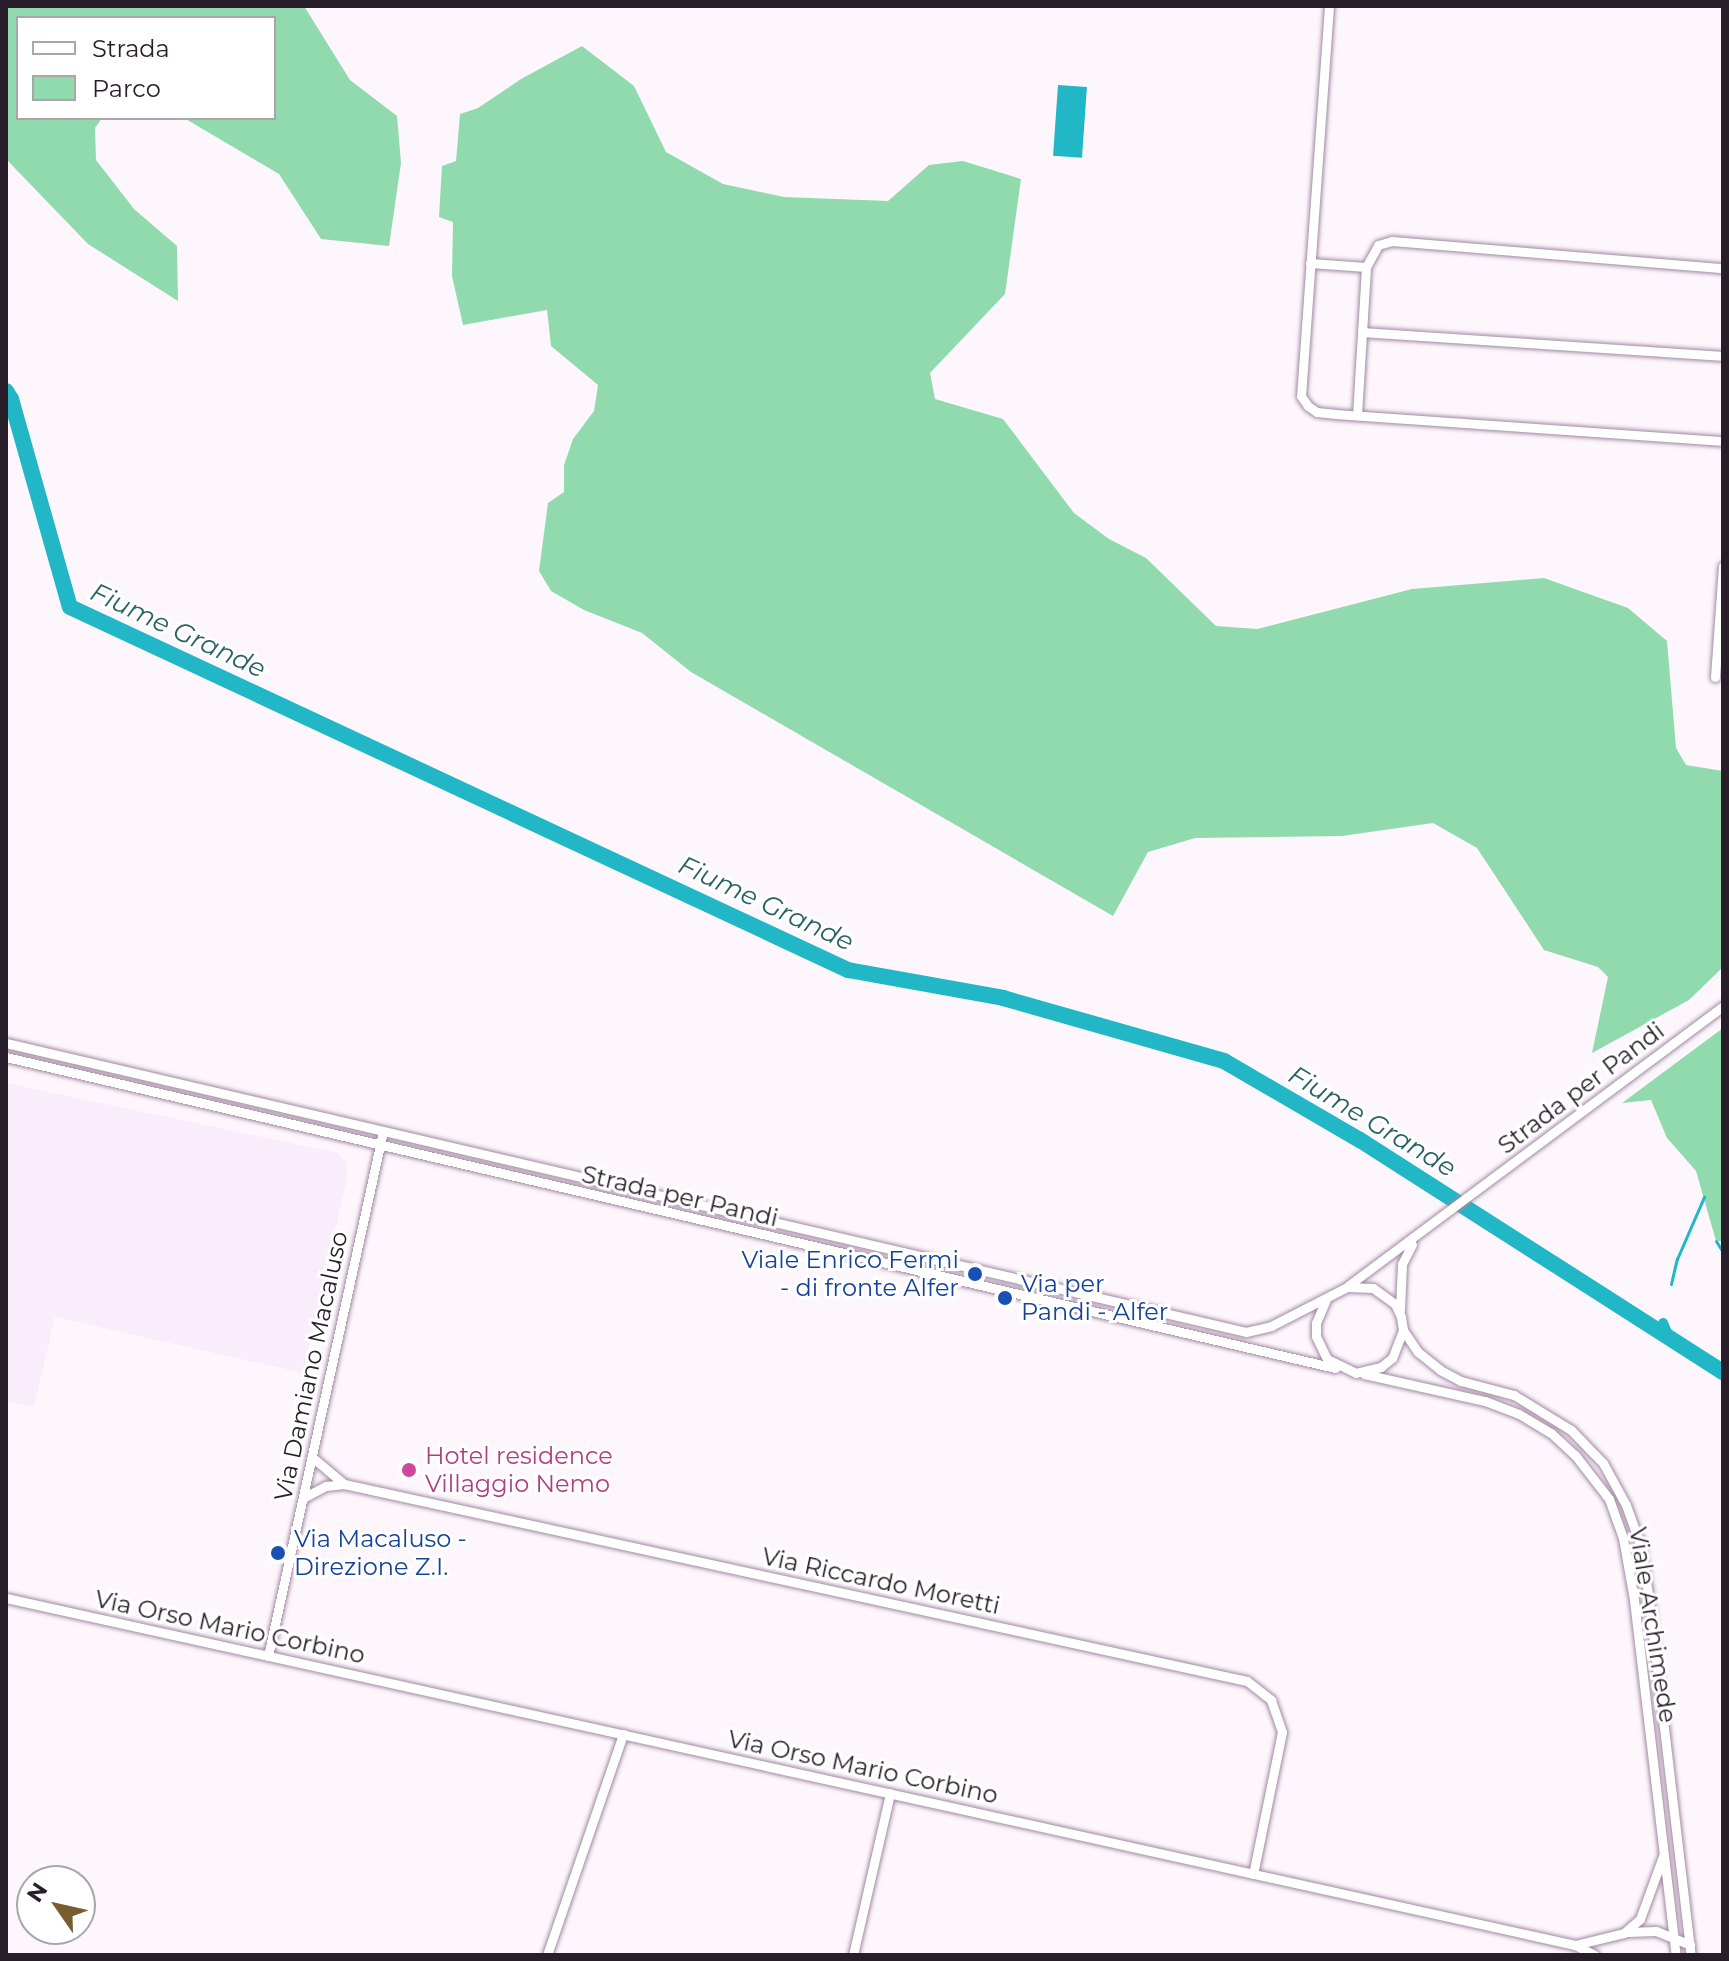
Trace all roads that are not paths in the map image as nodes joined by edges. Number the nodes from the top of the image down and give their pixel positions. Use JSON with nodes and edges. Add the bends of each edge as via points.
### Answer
{"nodes":[{"id":1,"x":1329,"y":6,"type":"edge"},
{"id":2,"x":1310,"y":263,"type":"junction"},
{"id":3,"x":1366,"y":267,"type":"junction"},
{"id":4,"x":1723,"y":268,"type":"edge"},
{"id":5,"x":1362,"y":332,"type":"junction"},
{"id":6,"x":1723,"y":356,"type":"edge"},
{"id":7,"x":1357,"y":415,"type":"junction"},
{"id":8,"x":1723,"y":441,"type":"edge"},
{"id":9,"x":1723,"y":566,"type":"edge"},
{"id":10,"x":1715,"y":677,"type":"dead end"},
{"id":11,"x":1723,"y":1006,"type":"edge"},
{"id":12,"x":6,"y":1043,"type":"edge"},
{"id":13,"x":6,"y":1057,"type":"edge"},
{"id":14,"x":383,"y":1131,"type":"junction"},
{"id":15,"x":379,"y":1146,"type":"junction"},
{"id":16,"x":1419,"y":1235,"type":"junction"},
{"id":17,"x":1347,"y":1287,"type":"junction"},
{"id":18,"x":1326,"y":1300,"type":"junction"},
{"id":19,"x":1401,"y":1317,"type":"junction"},
{"id":20,"x":1403,"y":1330,"type":"junction"},
{"id":21,"x":1351,"y":1372,"type":"junction"},
{"id":22,"x":312,"y":1457,"type":"junction"},
{"id":23,"x":344,"y":1484,"type":"junction"},
{"id":24,"x":303,"y":1498,"type":"junction"},
{"id":25,"x":6,"y":1598,"type":"edge"},
{"id":26,"x":268,"y":1656,"type":"junction"},
{"id":27,"x":623,"y":1734,"type":"junction"},
{"id":28,"x":890,"y":1793,"type":"junction"},
{"id":29,"x":1663,"y":1856,"type":"junction"},
{"id":30,"x":1253,"y":1874,"type":"junction"},
{"id":31,"x":1624,"y":1933,"type":"junction"},
{"id":32,"x":1674,"y":1939,"type":"junction"},
{"id":33,"x":1575,"y":1945,"type":"junction"},
{"id":34,"x":1690,"y":1950,"type":"edge"},
{"id":35,"x":547,"y":1955,"type":"edge"},
{"id":36,"x":853,"y":1955,"type":"edge"},
{"id":37,"x":1595,"y":1955,"type":"edge"},
{"id":38,"x":1676,"y":1955,"type":"edge"}],
"edges":[{"from":1,"to":2,"type":"street"},
{"from":2,"to":3,"type":"street"},
{"from":2,"to":7,"type":"street","via":[[1301,396],[1317,412]]},
{"from":3,"to":4,"type":"street","via":[[1378,245],[1392,241]]},
{"from":3,"to":5,"type":"street"},
{"from":5,"to":6,"type":"street"},
{"from":5,"to":7,"type":"street"},
{"from":7,"to":8,"type":"street"},
{"from":9,"to":10,"type":"street"},
{"from":11,"to":16,"type":"street","name":"Strada per Pandi"},
{"from":12,"to":14,"type":"street","name":"Strada per Pandi"},
{"from":13,"to":15,"type":"street","name":"Strada per Pandi"},
{"from":14,"to":15,"type":"street","name":"Via Damiano Macaluso"},
{"from":14,"to":18,"type":"street","name":"Strada per Pandi","via":[[1246,1332],[1260,1331]]},
{"from":15,"to":21,"type":"street","name":"Strada per Pandi"},
{"from":15,"to":22,"type":"street","name":"Via Damiano Macaluso"},
{"from":16,"to":17,"type":"street","name":"Strada per Pandi"},
{"from":16,"to":19,"type":"street","via":[[1402,1264]]},
{"from":17,"to":18,"type":"street","name":"Strada per Pandi"},
{"from":17,"to":19,"type":"street","via":[[1385,1294]]},
{"from":18,"to":21,"type":"street","via":[[1316,1336],[1327,1359]]},
{"from":19,"to":20,"type":"street"},
{"from":20,"to":21,"type":"street","via":[[1392,1358],[1381,1367]]},
{"from":20,"to":34,"type":"street","name":"Viale Archimede","via":[[1440,1370],[1514,1395],[1571,1430],[1603,1463],[1626,1505],[1640,1544],[1649,1600]]},
{"from":21,"to":29,"type":"street","name":"Viale Archimede","via":[[1485,1401],[1519,1414],[1564,1444],[1600,1484],[1628,1560]]},
{"from":22,"to":23,"type":"street","name":"Via Riccardo Moretti"},
{"from":22,"to":24,"type":"street","name":"Via Damiano Macaluso"},
{"from":23,"to":24,"type":"street"},
{"from":23,"to":30,"type":"street","name":"Via Riccardo Moretti","via":[[1247,1681],[1271,1700],[1282,1732]]},
{"from":24,"to":26,"type":"street","name":"Via Damiano Macaluso"},
{"from":25,"to":26,"type":"street","name":"Via Orso Mario Corbino"},
{"from":26,"to":27,"type":"street","name":"Via Orso Mario Corbino"},
{"from":27,"to":28,"type":"street","name":"Via Orso Mario Corbino"},
{"from":27,"to":35,"type":"street"},
{"from":28,"to":30,"type":"street","name":"Via Orso Mario Corbino"},
{"from":28,"to":36,"type":"street"},
{"from":29,"to":31,"type":"street","via":[[1649,1903]]},
{"from":29,"to":32,"type":"street","name":"Viale Archimede"},
{"from":30,"to":33,"type":"street","name":"Via Orso Mario Corbino"},
{"from":31,"to":32,"type":"street","name":"Via Orso Mario Corbino","via":[[1656,1931]]},
{"from":31,"to":33,"type":"street","name":"Via Orso Mario Corbino"},
{"from":32,"to":34,"type":"street","name":"Via Orso Mario Corbino"},
{"from":32,"to":38,"type":"street","name":"Viale Archimede"},
{"from":33,"to":37,"type":"street"},
{"from":34,"to":38,"type":"street"}]}
